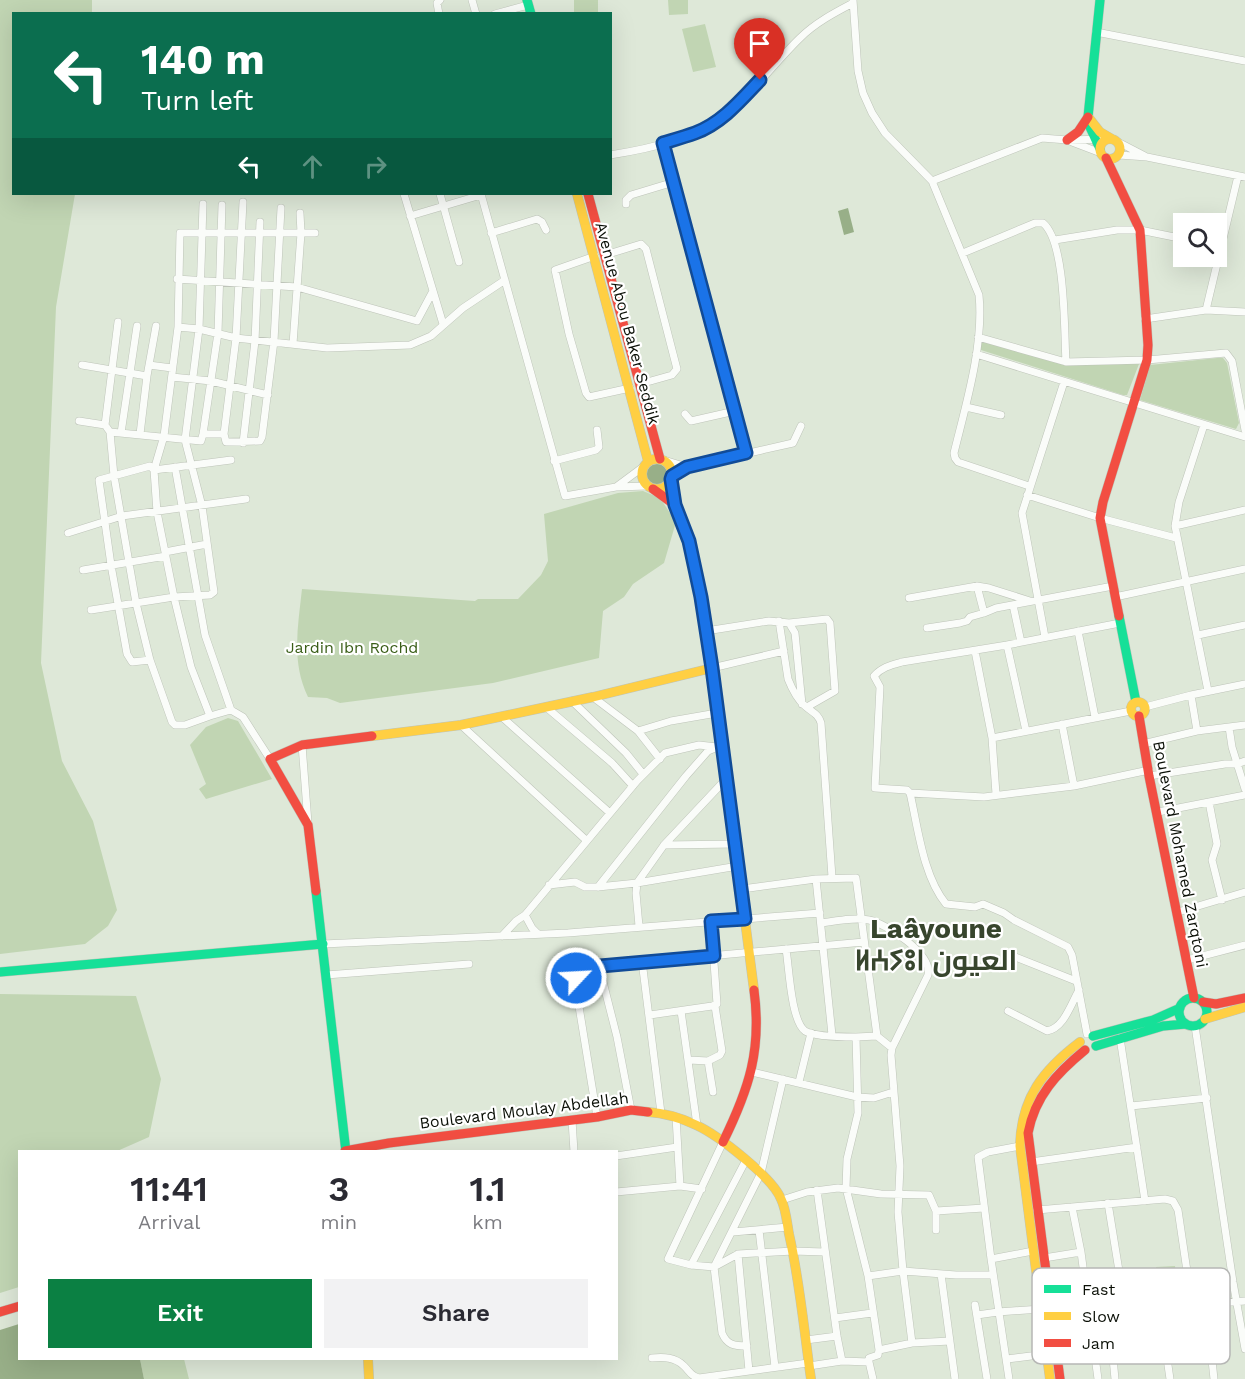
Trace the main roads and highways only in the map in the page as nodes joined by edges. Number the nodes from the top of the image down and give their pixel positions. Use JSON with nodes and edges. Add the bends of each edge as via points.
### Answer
{"nodes":[{"id":1,"x":1100,"y":0,"type":"edge"},
{"id":2,"x":1088,"y":117,"type":"junction"},
{"id":3,"x":1113,"y":140,"type":"junction"},
{"id":4,"x":1066,"y":141,"type":"road end"},
{"id":5,"x":1102,"y":154,"type":"junction"},
{"id":6,"x":1118,"y":156,"type":"junction"},
{"id":7,"x":1119,"y":185,"type":"junction"},
{"id":8,"x":578,"y":195,"type":"edge"},
{"id":9,"x":588,"y":195,"type":"edge"},
{"id":10,"x":635,"y":386,"type":"junction"},
{"id":11,"x":662,"y":460,"type":"junction"},
{"id":12,"x":645,"y":464,"type":"junction"},
{"id":13,"x":671,"y":477,"type":"junction"},
{"id":14,"x":650,"y":487,"type":"junction"},
{"id":15,"x":675,"y":505,"type":"junction"},
{"id":16,"x":712,"y":668,"type":"junction"},
{"id":17,"x":324,"y":944,"type":"junction"},
{"id":18,"x":0,"y":972,"type":"edge"},
{"id":19,"x":1245,"y":998,"type":"edge"},
{"id":20,"x":1198,"y":1000,"type":"junction"},
{"id":21,"x":1245,"y":1007,"type":"edge"},
{"id":22,"x":1180,"y":1008,"type":"junction"},
{"id":23,"x":1205,"y":1019,"type":"junction"},
{"id":24,"x":1190,"y":1025,"type":"junction"},
{"id":25,"x":1086,"y":1040,"type":"junction"},
{"id":26,"x":723,"y":1142,"type":"junction"},
{"id":27,"x":346,"y":1150,"type":"edge"},
{"id":28,"x":351,"y":1150,"type":"edge"},
{"id":29,"x":1036,"y":1268,"type":"edge"},
{"id":30,"x":1045,"y":1268,"type":"edge"},
{"id":31,"x":18,"y":1307,"type":"edge"},
{"id":32,"x":0,"y":1312,"type":"edge"},
{"id":33,"x":368,"y":1360,"type":"edge"},
{"id":34,"x":1048,"y":1364,"type":"edge"},
{"id":35,"x":1058,"y":1364,"type":"edge"},
{"id":36,"x":369,"y":1379,"type":"edge"},
{"id":37,"x":811,"y":1379,"type":"edge"},
{"id":38,"x":1050,"y":1379,"type":"edge"},
{"id":39,"x":1060,"y":1379,"type":"edge"}],
"edges":[{"from":1,"to":2,"type":"main road"},
{"from":2,"to":3,"type":"main road"},
{"from":2,"to":4,"type":"main road"},
{"from":2,"to":5,"type":"main road","name":"Boulevard Mohamed Zarqtoni"},
{"from":3,"to":5,"type":"main road","via":[[1103,142]]},
{"from":3,"to":6,"type":"main road","via":[[1120,147]]},
{"from":5,"to":6,"type":"main road","via":[[1111,159]]},
{"from":5,"to":7,"type":"main road","name":"Boulevard Mohamed Zarqtoni"},
{"from":6,"to":7,"type":"main road"},
{"from":7,"to":20,"type":"main road","name":"Boulevard Mohamed Zarqtoni","via":[[1140,230],[1148,345],[1147,360],[1100,518]]},
{"from":8,"to":10,"type":"main road","name":"Avenue Abou Baker Seddik"},
{"from":9,"to":10,"type":"main road","name":"Avenue Abou Baker Seddik"},
{"from":10,"to":11,"type":"main road","name":"Avenue Abou Baker Seddik"},
{"from":10,"to":12,"type":"main road","name":"Avenue Abou Baker Seddik"},
{"from":11,"to":12,"type":"main road"},
{"from":11,"to":13,"type":"main road","via":[[670,467]]},
{"from":12,"to":14,"type":"main road","via":[[642,479]]},
{"from":13,"to":14,"type":"main road","via":[[662,488]]},
{"from":13,"to":15,"type":"main road"},
{"from":14,"to":15,"type":"main road"},
{"from":15,"to":16,"type":"main road","via":[[693,555]]},
{"from":16,"to":17,"type":"main road","via":[[461,725],[302,745],[270,759],[308,825]]},
{"from":16,"to":26,"type":"main road","via":[[719,746],[727,778],[758,1018],[752,1072]]},
{"from":17,"to":18,"type":"main road"},
{"from":17,"to":27,"type":"main road"},
{"from":19,"to":20,"type":"main road","via":[[1216,1004]]},
{"from":20,"to":22,"type":"main road","via":[[1185,1001]]},
{"from":20,"to":23,"type":"main road","via":[[1207,1010]]},
{"from":21,"to":23,"type":"main road"},
{"from":22,"to":24,"type":"main road","via":[[1180,1017]]},
{"from":22,"to":25,"type":"main road"},
{"from":23,"to":24,"type":"main road"},
{"from":24,"to":25,"type":"main road","via":[[1163,1026],[1090,1051]]},
{"from":25,"to":29,"type":"main road","via":[[1051,1067],[1030,1094],[1021,1119],[1020,1146]]},
{"from":25,"to":30,"type":"main road","via":[[1038,1099],[1029,1125]]},
{"from":26,"to":28,"type":"main road","name":"Boulevard Moulay Abdellah","via":[[676,1117],[631,1110]]},
{"from":26,"to":37,"type":"main road","name":"Boulevard Moulay Abdellah","via":[[761,1173],[782,1200]]},
{"from":31,"to":32,"type":"main road"},
{"from":33,"to":36,"type":"main road"},
{"from":34,"to":38,"type":"main road"},
{"from":35,"to":39,"type":"main road"}]}
